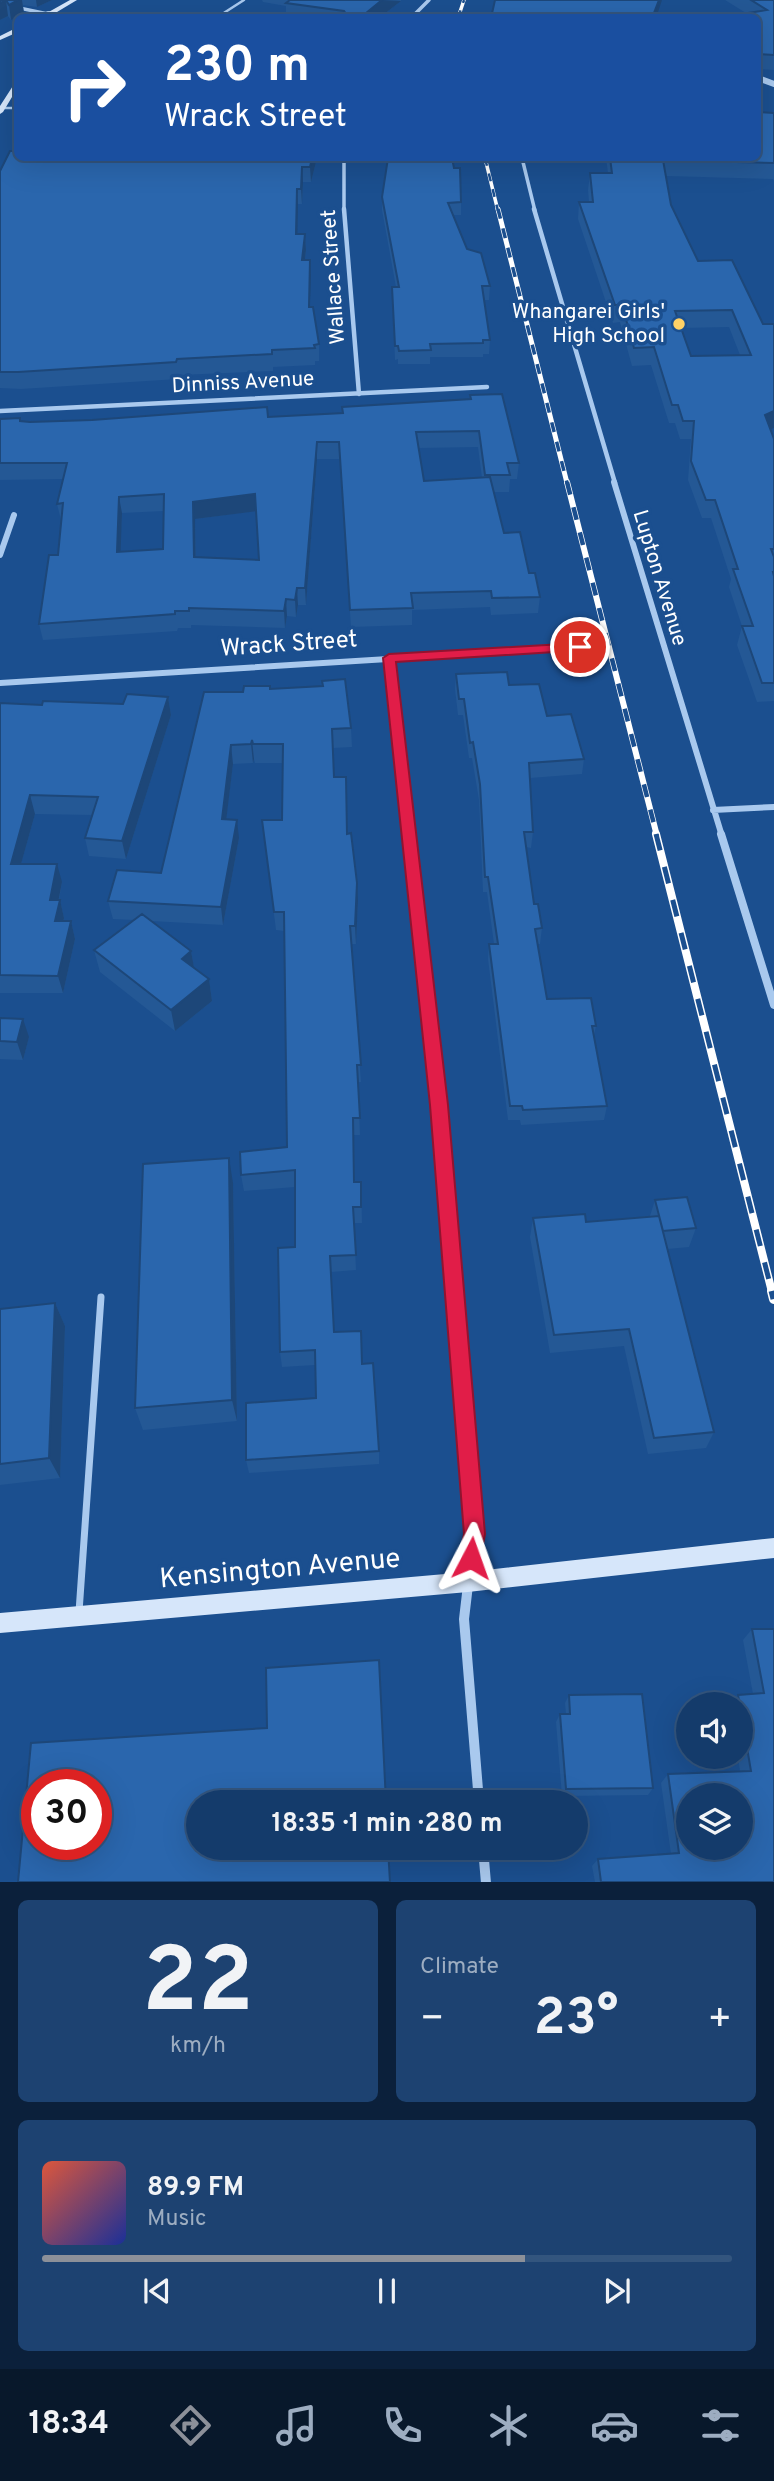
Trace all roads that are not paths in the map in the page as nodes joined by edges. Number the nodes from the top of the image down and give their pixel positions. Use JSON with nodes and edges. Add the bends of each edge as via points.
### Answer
{"nodes":[{"id":1,"x":74,"y":0,"type":"edge"},
{"id":2,"x":244,"y":0,"type":"edge"},
{"id":3,"x":429,"y":0,"type":"edge"},
{"id":4,"x":0,"y":4,"type":"edge"},
{"id":5,"x":35,"y":14,"type":"edge"},
{"id":6,"x":50,"y":14,"type":"edge"},
{"id":7,"x":222,"y":14,"type":"edge"},
{"id":8,"x":415,"y":14,"type":"edge"},
{"id":9,"x":14,"y":87,"type":"edge"},
{"id":10,"x":1,"y":110,"type":"edge"},
{"id":11,"x":344,"y":161,"type":"edge"},
{"id":12,"x":523,"y":161,"type":"edge"},
{"id":13,"x":487,"y":387,"type":"dead end"},
{"id":14,"x":359,"y":394,"type":"junction"},
{"id":15,"x":0,"y":411,"type":"edge"},
{"id":16,"x":14,"y":514,"type":"dead end"},
{"id":17,"x":0,"y":555,"type":"edge"},
{"id":18,"x":580,"y":647,"type":"dead end"},
{"id":19,"x":389,"y":658,"type":"junction"},
{"id":20,"x":0,"y":683,"type":"edge"},
{"id":21,"x":774,"y":807,"type":"edge"},
{"id":22,"x":713,"y":810,"type":"junction"},
{"id":23,"x":774,"y":1005,"type":"edge"},
{"id":24,"x":101,"y":1297,"type":"dead end"},
{"id":25,"x":774,"y":1548,"type":"edge"},
{"id":26,"x":468,"y":1582,"type":"junction"},
{"id":27,"x":78,"y":1616,"type":"junction"},
{"id":28,"x":0,"y":1623,"type":"edge"},
{"id":29,"x":478,"y":1790,"type":"edge"},
{"id":30,"x":484,"y":1860,"type":"edge"},
{"id":31,"x":486,"y":1882,"type":"edge"}],
"edges":[{"from":1,"to":6,"type":"main road"},
{"from":2,"to":7,"type":"lane"},
{"from":3,"to":8,"type":"street"},
{"from":4,"to":5,"type":"street"},
{"from":9,"to":10,"type":"main road"},
{"from":11,"to":14,"type":"street","name":"Wallace Street"},
{"from":12,"to":22,"type":"street","name":"Lupton Avenue"},
{"from":13,"to":14,"type":"street","name":"Dinniss Avenue"},
{"from":14,"to":15,"type":"street","name":"Dinniss Avenue"},
{"from":16,"to":17,"type":"street"},
{"from":18,"to":19,"type":"street","name":"Wrack Street"},
{"from":19,"to":20,"type":"street","name":"Wrack Street"},
{"from":19,"to":26,"type":"street","via":[[440,1119],[474,1534]]},
{"from":21,"to":22,"type":"street"},
{"from":22,"to":23,"type":"street","name":"Lupton Avenue"},
{"from":24,"to":27,"type":"lane"},
{"from":25,"to":26,"type":"main road","name":"Kensington Avenue"},
{"from":26,"to":27,"type":"main road","name":"Kensington Avenue"},
{"from":26,"to":29,"type":"street","via":[[464,1619]]},
{"from":27,"to":28,"type":"main road","name":"Kensington Avenue"},
{"from":30,"to":31,"type":"street"}]}
